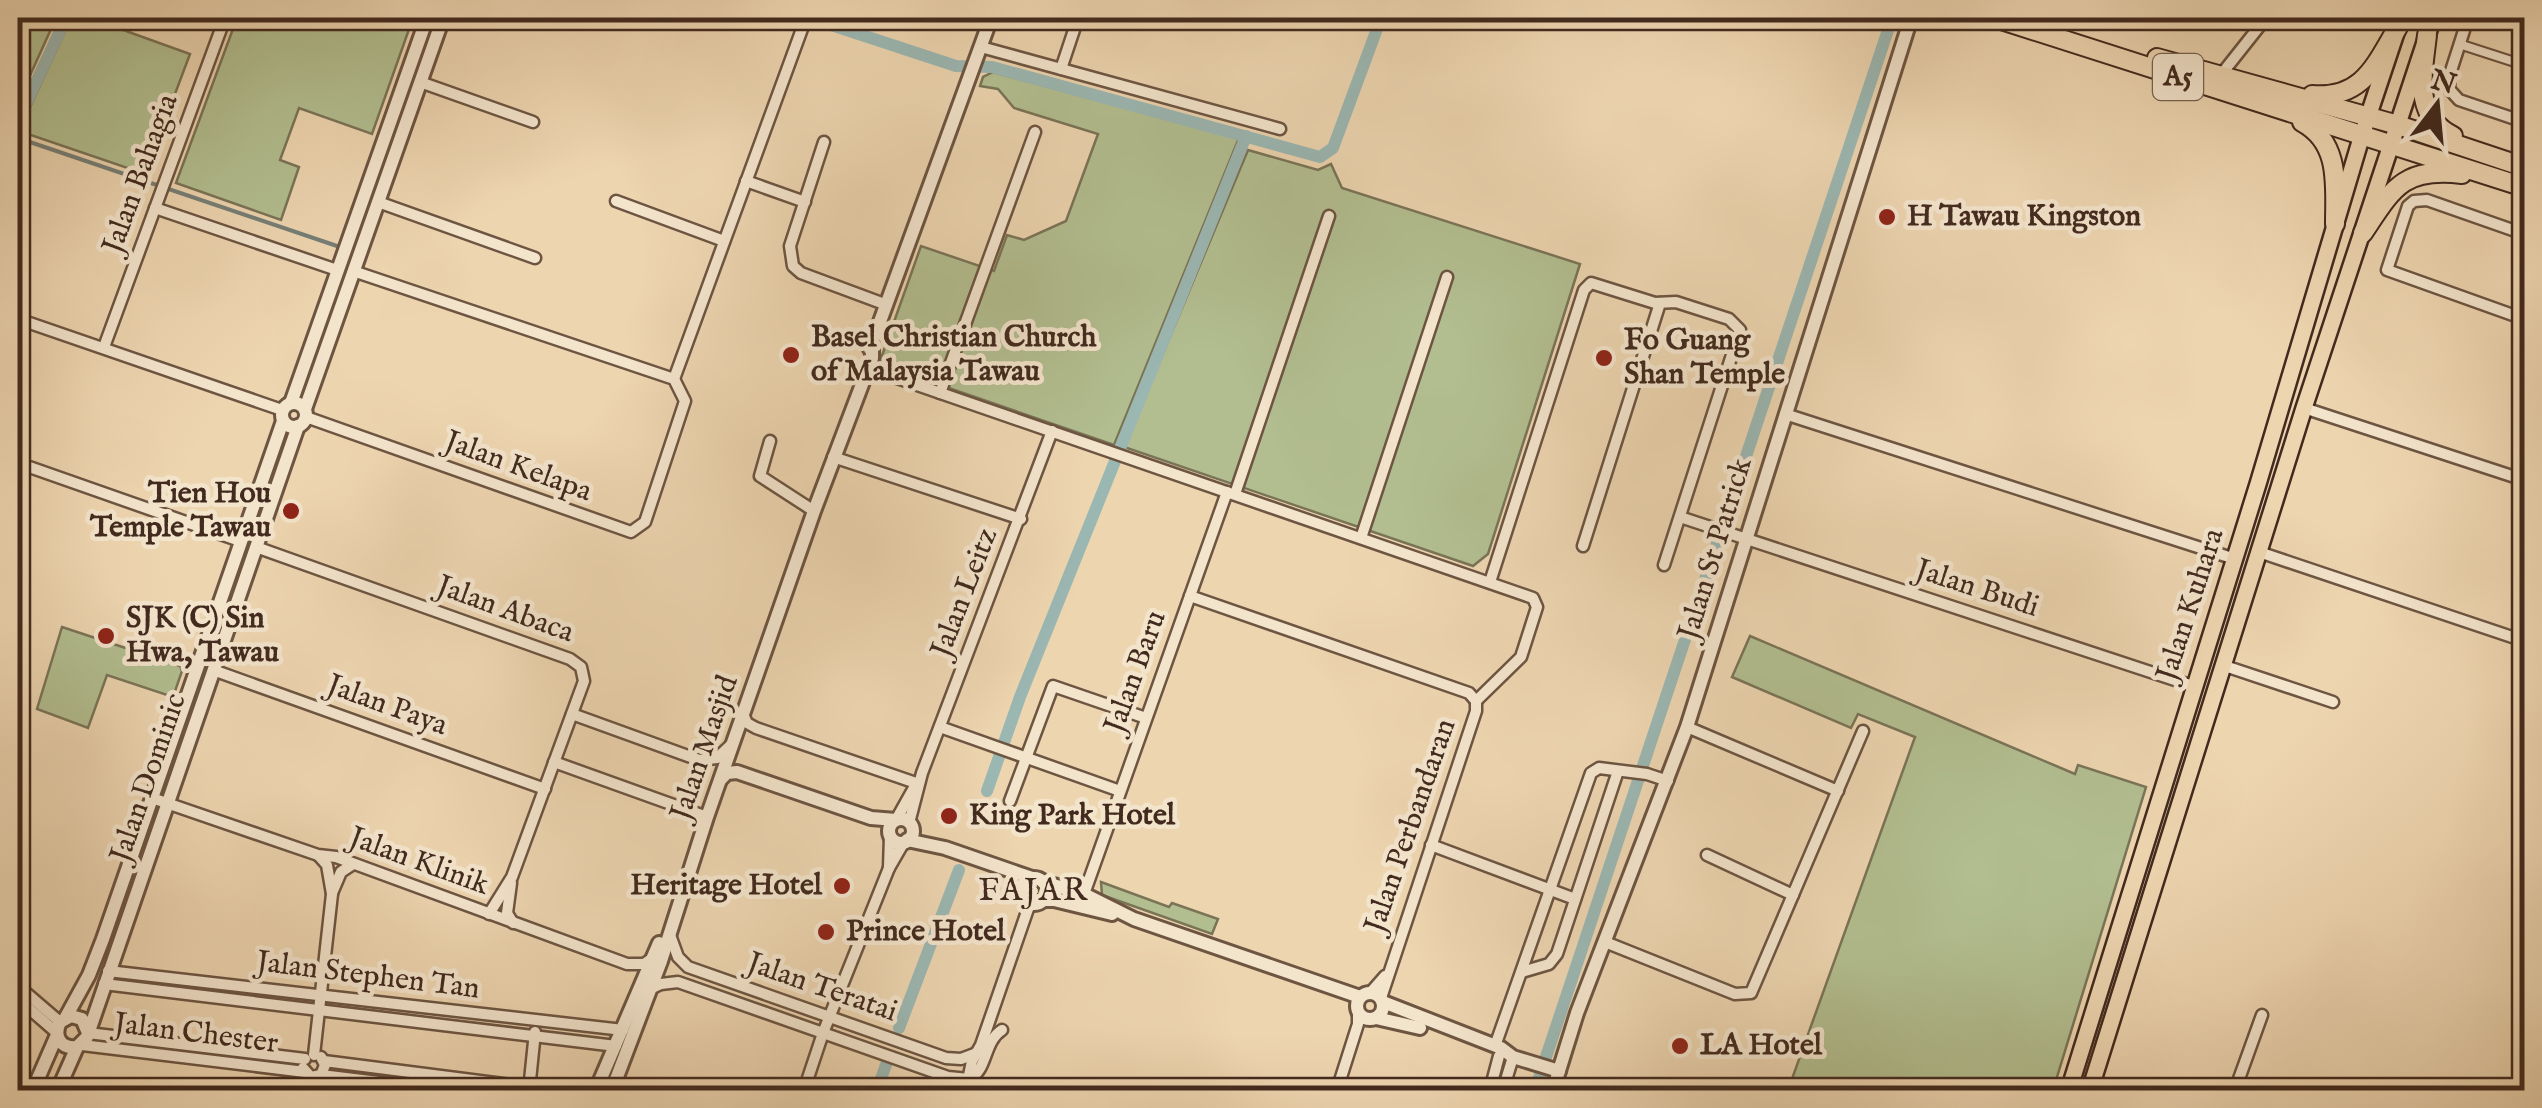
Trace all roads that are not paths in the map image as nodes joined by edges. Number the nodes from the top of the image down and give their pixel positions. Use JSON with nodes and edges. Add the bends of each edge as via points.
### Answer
{"nodes":[{"id":1,"x":224,"y":18,"type":"edge"},
{"id":2,"x":427,"y":18,"type":"edge"},
{"id":3,"x":443,"y":18,"type":"edge"},
{"id":4,"x":990,"y":18,"type":"edge"},
{"id":5,"x":1078,"y":18,"type":"edge"},
{"id":6,"x":1911,"y":18,"type":"edge"},
{"id":7,"x":1995,"y":18,"type":"edge"},
{"id":8,"x":2033,"y":18,"type":"edge"},
{"id":9,"x":2266,"y":18,"type":"edge"},
{"id":10,"x":2468,"y":18,"type":"edge"},
{"id":11,"x":2400,"y":22,"type":"edge"},
{"id":12,"x":804,"y":23,"type":"edge"},
{"id":13,"x":2430,"y":26,"type":"edge"},
{"id":14,"x":2460,"y":44,"type":"junction"},
{"id":15,"x":979,"y":51,"type":"junction"},
{"id":16,"x":2524,"y":66,"type":"edge"},
{"id":17,"x":1061,"y":69,"type":"junction"},
{"id":18,"x":2220,"y":76,"type":"junction"},
{"id":19,"x":420,"y":82,"type":"junction"},
{"id":20,"x":2279,"y":101,"type":"junction"},
{"id":21,"x":533,"y":122,"type":"dead end"},
{"id":22,"x":2524,"y":122,"type":"edge"},
{"id":23,"x":2365,"y":126,"type":"junction"},
{"id":24,"x":1280,"y":129,"type":"dead end"},
{"id":25,"x":1035,"y":132,"type":"dead end"},
{"id":26,"x":2395,"y":134,"type":"junction"},
{"id":27,"x":824,"y":142,"type":"dead end"},
{"id":28,"x":2524,"y":167,"type":"edge"},
{"id":29,"x":2500,"y":169,"type":"junction"},
{"id":30,"x":746,"y":182,"type":"junction"},
{"id":31,"x":2524,"y":187,"type":"edge"},
{"id":32,"x":616,"y":201,"type":"dead end"},
{"id":33,"x":378,"y":202,"type":"junction"},
{"id":34,"x":805,"y":202,"type":"junction"},
{"id":35,"x":156,"y":205,"type":"junction"},
{"id":36,"x":1329,"y":216,"type":"dead end"},
{"id":37,"x":2335,"y":224,"type":"junction"},
{"id":38,"x":2362,"y":233,"type":"junction"},
{"id":39,"x":2524,"y":234,"type":"edge"},
{"id":40,"x":724,"y":241,"type":"junction"},
{"id":41,"x":535,"y":258,"type":"dead end"},
{"id":42,"x":337,"y":270,"type":"junction"},
{"id":43,"x":353,"y":271,"type":"junction"},
{"id":44,"x":1448,"y":277,"type":"dead end"},
{"id":45,"x":1660,"y":304,"type":"junction"},
{"id":46,"x":887,"y":305,"type":"junction"},
{"id":47,"x":2524,"y":318,"type":"edge"},
{"id":48,"x":18,"y":319,"type":"edge"},
{"id":49,"x":872,"y":345,"type":"junction"},
{"id":50,"x":104,"y":348,"type":"junction"},
{"id":51,"x":868,"y":368,"type":"junction"},
{"id":52,"x":674,"y":379,"type":"junction"},
{"id":53,"x":940,"y":393,"type":"junction"},
{"id":54,"x":2304,"y":408,"type":"junction"},
{"id":55,"x":285,"y":411,"type":"junction"},
{"id":56,"x":1785,"y":414,"type":"junction"},
{"id":57,"x":303,"y":418,"type":"junction"},
{"id":58,"x":846,"y":422,"type":"junction"},
{"id":59,"x":1052,"y":432,"type":"junction"},
{"id":60,"x":770,"y":440,"type":"dead end"},
{"id":61,"x":833,"y":457,"type":"junction"},
{"id":62,"x":18,"y":463,"type":"edge"},
{"id":63,"x":2524,"y":480,"type":"edge"},
{"id":64,"x":1231,"y":493,"type":"junction"},
{"id":65,"x":814,"y":511,"type":"junction"},
{"id":66,"x":1680,"y":517,"type":"junction"},
{"id":67,"x":1020,"y":519,"type":"junction"},
{"id":68,"x":1361,"y":538,"type":"junction"},
{"id":69,"x":1746,"y":539,"type":"junction"},
{"id":70,"x":240,"y":541,"type":"junction"},
{"id":71,"x":1582,"y":546,"type":"dead end"},
{"id":72,"x":256,"y":547,"type":"junction"},
{"id":73,"x":2259,"y":552,"type":"junction"},
{"id":74,"x":2235,"y":559,"type":"junction"},
{"id":75,"x":1664,"y":565,"type":"dead end"},
{"id":76,"x":1490,"y":582,"type":"junction"},
{"id":77,"x":1190,"y":596,"type":"junction"},
{"id":78,"x":2524,"y":641,"type":"edge"},
{"id":79,"x":2222,"y":665,"type":"junction"},
{"id":80,"x":212,"y":670,"type":"junction"},
{"id":81,"x":2194,"y":686,"type":"junction"},
{"id":82,"x":1476,"y":701,"type":"junction"},
{"id":83,"x":2333,"y":702,"type":"dead end"},
{"id":84,"x":572,"y":714,"type":"junction"},
{"id":85,"x":743,"y":714,"type":"junction"},
{"id":86,"x":1146,"y":718,"type":"junction"},
{"id":87,"x":940,"y":726,"type":"junction"},
{"id":88,"x":1687,"y":727,"type":"junction"},
{"id":89,"x":1864,"y":731,"type":"dead end"},
{"id":90,"x":733,"y":742,"type":"junction"},
{"id":91,"x":1026,"y":758,"type":"junction"},
{"id":92,"x":554,"y":762,"type":"junction"},
{"id":93,"x":1618,"y":770,"type":"junction"},
{"id":94,"x":919,"y":778,"type":"junction"},
{"id":95,"x":720,"y":781,"type":"junction"},
{"id":96,"x":1668,"y":781,"type":"junction"},
{"id":97,"x":544,"y":788,"type":"junction"},
{"id":98,"x":1838,"y":791,"type":"junction"},
{"id":99,"x":1120,"y":792,"type":"junction"},
{"id":100,"x":152,"y":798,"type":"junction"},
{"id":101,"x":1010,"y":801,"type":"dead end"},
{"id":102,"x":166,"y":803,"type":"junction"},
{"id":103,"x":707,"y":817,"type":"junction"},
{"id":104,"x":901,"y":831,"type":"junction"},
{"id":105,"x":1431,"y":846,"type":"junction"},
{"id":106,"x":318,"y":855,"type":"junction"},
{"id":107,"x":1707,"y":855,"type":"dead end"},
{"id":108,"x":354,"y":863,"type":"junction"},
{"id":109,"x":1001,"y":868,"type":"junction"},
{"id":110,"x":1092,"y":870,"type":"junction"},
{"id":111,"x":512,"y":877,"type":"junction"},
{"id":112,"x":1037,"y":880,"type":"junction"},
{"id":113,"x":1550,"y":890,"type":"junction"},
{"id":114,"x":332,"y":894,"type":"junction"},
{"id":115,"x":1084,"y":894,"type":"junction"},
{"id":116,"x":1793,"y":894,"type":"junction"},
{"id":117,"x":1064,"y":895,"type":"junction"},
{"id":118,"x":1031,"y":899,"type":"junction"},
{"id":119,"x":1575,"y":899,"type":"junction"},
{"id":120,"x":489,"y":914,"type":"junction"},
{"id":121,"x":674,"y":915,"type":"junction"},
{"id":122,"x":1134,"y":919,"type":"junction"},
{"id":123,"x":2143,"y":921,"type":"junction"},
{"id":124,"x":513,"y":923,"type":"junction"},
{"id":125,"x":670,"y":934,"type":"junction"},
{"id":126,"x":1605,"y":942,"type":"junction"},
{"id":127,"x":653,"y":958,"type":"junction"},
{"id":128,"x":1522,"y":972,"type":"junction"},
{"id":129,"x":2106,"y":972,"type":"junction"},
{"id":130,"x":89,"y":975,"type":"junction"},
{"id":131,"x":104,"y":984,"type":"junction"},
{"id":132,"x":18,"y":986,"type":"edge"},
{"id":133,"x":650,"y":989,"type":"junction"},
{"id":134,"x":320,"y":996,"type":"junction"},
{"id":135,"x":18,"y":999,"type":"edge"},
{"id":136,"x":1370,"y":1005,"type":"junction"},
{"id":137,"x":319,"y":1010,"type":"junction"},
{"id":138,"x":2262,"y":1015,"type":"dead end"},
{"id":139,"x":830,"y":1016,"type":"junction"},
{"id":140,"x":537,"y":1020,"type":"junction"},
{"id":141,"x":60,"y":1027,"type":"junction"},
{"id":142,"x":623,"y":1030,"type":"junction"},
{"id":143,"x":1002,"y":1030,"type":"dead end"},
{"id":144,"x":823,"y":1033,"type":"junction"},
{"id":145,"x":535,"y":1036,"type":"junction"},
{"id":146,"x":82,"y":1041,"type":"junction"},
{"id":147,"x":616,"y":1046,"type":"junction"},
{"id":148,"x":977,"y":1052,"type":"junction"},
{"id":149,"x":1502,"y":1053,"type":"junction"},
{"id":150,"x":311,"y":1068,"type":"junction"},
{"id":151,"x":1547,"y":1068,"type":"junction"},
{"id":152,"x":1495,"y":1071,"type":"junction"},
{"id":153,"x":18,"y":1072,"type":"edge"},
{"id":154,"x":1508,"y":1075,"type":"junction"},
{"id":155,"x":964,"y":1085,"type":"edge"},
{"id":156,"x":34,"y":1089,"type":"edge"},
{"id":157,"x":529,"y":1089,"type":"edge"},
{"id":158,"x":58,"y":1090,"type":"edge"},
{"id":159,"x":310,"y":1090,"type":"edge"},
{"id":160,"x":445,"y":1090,"type":"edge"},
{"id":161,"x":551,"y":1090,"type":"edge"},
{"id":162,"x":596,"y":1090,"type":"edge"},
{"id":163,"x":612,"y":1090,"type":"edge"},
{"id":164,"x":804,"y":1090,"type":"edge"},
{"id":165,"x":1336,"y":1090,"type":"edge"},
{"id":166,"x":1490,"y":1090,"type":"edge"},
{"id":167,"x":1503,"y":1090,"type":"edge"},
{"id":168,"x":1553,"y":1090,"type":"edge"},
{"id":169,"x":2068,"y":1090,"type":"edge"},
{"id":170,"x":2090,"y":1090,"type":"edge"},
{"id":171,"x":2236,"y":1090,"type":"edge"}],
"edges":[{"from":1,"to":35,"type":"street","name":"Jalan Bahagia"},
{"from":2,"to":42,"type":"street","name":"Jalan Dominic"},
{"from":3,"to":19,"type":"street","name":"Jalan Dominic"},
{"from":4,"to":15,"type":"street","name":"Jalan Masjid"},
{"from":5,"to":17,"type":"street"},
{"from":6,"to":56,"type":"street","name":"Jalan St Patrick"},
{"from":7,"to":20,"type":"highway","number":"A5"},
{"from":8,"to":18,"type":"highway","number":"A5"},
{"from":9,"to":18,"type":"street"},
{"from":10,"to":14,"type":"street"},
{"from":11,"to":20,"type":"highway","via":[[2358,85],[2341,94]]},
{"from":11,"to":23,"type":"main road","name":"Jalan Kuhara"},
{"from":12,"to":30,"type":"street"},
{"from":13,"to":26,"type":"main road","name":"Jalan Kuhara"},
{"from":13,"to":29,"type":"highway","via":[[2422,95],[2433,122]]},
{"from":14,"to":16,"type":"street"},
{"from":14,"to":22,"type":"street","via":[[2448,82],[2453,95]]},
{"from":15,"to":17,"type":"street"},
{"from":15,"to":46,"type":"street","name":"Jalan Masjid"},
{"from":17,"to":24,"type":"street"},
{"from":18,"to":20,"type":"highway","number":"A5"},
{"from":19,"to":21,"type":"street"},
{"from":19,"to":33,"type":"street","name":"Jalan Dominic"},
{"from":20,"to":23,"type":"highway","number":"A5"},
{"from":20,"to":37,"type":"highway","via":[[2324,139],[2335,176]]},
{"from":23,"to":26,"type":"highway","number":"A5"},
{"from":23,"to":37,"type":"main road","name":"Jalan Kuhara"},
{"from":25,"to":53,"type":"street"},
{"from":26,"to":29,"type":"highway","number":"A5"},
{"from":26,"to":38,"type":"main road","name":"Jalan Kuhara"},
{"from":27,"to":34,"type":"street"},
{"from":28,"to":29,"type":"highway","number":"A5"},
{"from":29,"to":31,"type":"highway","number":"A5"},
{"from":29,"to":38,"type":"highway","via":[[2417,175],[2391,190]]},
{"from":30,"to":34,"type":"street"},
{"from":30,"to":40,"type":"street"},
{"from":32,"to":40,"type":"street"},
{"from":33,"to":41,"type":"street"},
{"from":33,"to":43,"type":"street","name":"Jalan Dominic"},
{"from":34,"to":46,"type":"street","via":[[790,246],[793,266]]},
{"from":35,"to":42,"type":"street"},
{"from":35,"to":50,"type":"street","name":"Jalan Bahagia"},
{"from":36,"to":64,"type":"street","name":"Jalan Baru"},
{"from":37,"to":74,"type":"main road","name":"Jalan Kuhara"},
{"from":38,"to":54,"type":"main road","name":"Jalan Kuhara"},
{"from":39,"to":47,"type":"street","via":[[2414,201],[2387,270]]},
{"from":40,"to":52,"type":"street"},
{"from":42,"to":55,"type":"street","name":"Jalan Dominic"},
{"from":43,"to":52,"type":"street"},
{"from":43,"to":57,"type":"street","name":"Jalan Dominic"},
{"from":44,"to":68,"type":"street"},
{"from":45,"to":66,"type":"street","via":[[1676,302],[1728,319],[1740,330]]},
{"from":45,"to":71,"type":"street"},
{"from":45,"to":76,"type":"street","via":[[1586,287]]},
{"from":46,"to":49,"type":"street","name":"Jalan Masjid"},
{"from":48,"to":50,"type":"street"},
{"from":49,"to":51,"type":"street","name":"Jalan Masjid"},
{"from":49,"to":58,"type":"street","name":"Jalan Masjid"},
{"from":50,"to":55,"type":"street"},
{"from":51,"to":53,"type":"street"},
{"from":51,"to":58,"type":"street","name":"Jalan Masjid"},
{"from":52,"to":57,"type":"street","name":"Jalan Kelapa","via":[[685,401],[645,522],[631,532]]},
{"from":53,"to":59,"type":"street"},
{"from":54,"to":63,"type":"street"},
{"from":54,"to":73,"type":"main road","name":"Jalan Kuhara"},
{"from":55,"to":57,"type":"street","via":[[299,404]]},
{"from":55,"to":57,"type":"street","via":[[288,426]]},
{"from":55,"to":70,"type":"street","name":"Jalan Dominic"},
{"from":56,"to":69,"type":"street","name":"Jalan St Patrick"},
{"from":56,"to":74,"type":"street"},
{"from":57,"to":72,"type":"street","name":"Jalan Dominic"},
{"from":58,"to":61,"type":"street","name":"Jalan Masjid"},
{"from":59,"to":64,"type":"street"},
{"from":59,"to":67,"type":"street","name":"Jalan Leitz"},
{"from":60,"to":65,"type":"street","via":[[760,476]]},
{"from":61,"to":65,"type":"street","name":"Jalan Masjid"},
{"from":61,"to":67,"type":"street"},
{"from":62,"to":70,"type":"street"},
{"from":64,"to":68,"type":"street"},
{"from":64,"to":77,"type":"street","name":"Jalan Baru"},
{"from":65,"to":85,"type":"street","name":"Jalan Masjid"},
{"from":66,"to":69,"type":"street","name":"Jalan Budi"},
{"from":66,"to":75,"type":"street"},
{"from":67,"to":87,"type":"street","name":"Jalan Leitz"},
{"from":68,"to":76,"type":"street"},
{"from":69,"to":81,"type":"street","name":"Jalan Budi"},
{"from":69,"to":88,"type":"street","name":"Jalan St Patrick"},
{"from":70,"to":72,"type":"street","via":[[251,536]]},
{"from":70,"to":100,"type":"street","name":"Jalan Dominic"},
{"from":72,"to":80,"type":"street","name":"Jalan Dominic"},
{"from":72,"to":84,"type":"street","name":"Jalan Abaca","via":[[577,662],[584,681]]},
{"from":73,"to":78,"type":"street"},
{"from":73,"to":79,"type":"main road","name":"Jalan Kuhara"},
{"from":74,"to":81,"type":"main road","name":"Jalan Kuhara"},
{"from":76,"to":82,"type":"street","via":[[1533,598],[1537,607],[1521,657]]},
{"from":77,"to":82,"type":"street"},
{"from":77,"to":86,"type":"street","name":"Jalan Baru"},
{"from":79,"to":83,"type":"street"},
{"from":79,"to":123,"type":"main road","name":"Jalan Kuhara"},
{"from":80,"to":97,"type":"street","name":"Jalan Paya"},
{"from":80,"to":102,"type":"street","name":"Jalan Dominic"},
{"from":81,"to":129,"type":"main road","name":"Jalan Kuhara"},
{"from":82,"to":105,"type":"street","name":"Jalan Perbandaran"},
{"from":84,"to":90,"type":"street","via":[[698,760],[717,758]]},
{"from":84,"to":92,"type":"street","name":"Jalan Abaca"},
{"from":85,"to":90,"type":"street","name":"Jalan Masjid"},
{"from":85,"to":94,"type":"street","via":[[756,728]]},
{"from":86,"to":91,"type":"street","via":[[1054,686]]},
{"from":86,"to":99,"type":"street","name":"Jalan Baru"},
{"from":87,"to":91,"type":"street"},
{"from":87,"to":94,"type":"street","name":"Jalan Leitz"},
{"from":88,"to":96,"type":"street","name":"Jalan St Patrick"},
{"from":88,"to":98,"type":"street"},
{"from":89,"to":98,"type":"street"},
{"from":90,"to":95,"type":"street","name":"Jalan Masjid"},
{"from":91,"to":99,"type":"street"},
{"from":91,"to":101,"type":"street"},
{"from":92,"to":97,"type":"street","name":"Jalan Abaca"},
{"from":92,"to":103,"type":"street"},
{"from":93,"to":96,"type":"street"},
{"from":93,"to":113,"type":"street","via":[[1591,773]]},
{"from":93,"to":119,"type":"street"},
{"from":94,"to":104,"type":"street","name":"Jalan Leitz"},
{"from":95,"to":103,"type":"street","name":"Jalan Masjid"},
{"from":95,"to":104,"type":"street","via":[[737,772]]},
{"from":96,"to":126,"type":"street","name":"Jalan St Patrick"},
{"from":97,"to":111,"type":"street","name":"Jalan Abaca"},
{"from":98,"to":116,"type":"street"},
{"from":99,"to":110,"type":"street","name":"Jalan Baru"},
{"from":100,"to":102,"type":"street","name":"Jalan Klinik"},
{"from":100,"to":130,"type":"street","name":"Jalan Dominic"},
{"from":102,"to":106,"type":"street","name":"Jalan Klinik"},
{"from":102,"to":131,"type":"street","name":"Jalan Dominic"},
{"from":103,"to":121,"type":"street","name":"Jalan Masjid"},
{"from":104,"to":109,"type":"street"},
{"from":104,"to":139,"type":"street","name":"Jalan Leitz"},
{"from":105,"to":113,"type":"street"},
{"from":105,"to":136,"type":"street","name":"Jalan Perbandaran"},
{"from":106,"to":108,"type":"street","name":"Jalan Klinik"},
{"from":106,"to":114,"type":"street","via":[[328,865]]},
{"from":107,"to":116,"type":"street"},
{"from":108,"to":114,"type":"street","via":[[344,868]]},
{"from":108,"to":120,"type":"street","name":"Jalan Klinik"},
{"from":109,"to":112,"type":"street"},
{"from":109,"to":118,"type":"street"},
{"from":110,"to":115,"type":"street","name":"Jalan Baru"},
{"from":110,"to":117,"type":"street"},
{"from":111,"to":120,"type":"street"},
{"from":111,"to":124,"type":"street","via":[[507,913]]},
{"from":112,"to":117,"type":"street"},
{"from":112,"to":118,"type":"street","via":[[1022,886]]},
{"from":112,"to":118,"type":"street","via":[[1047,889]]},
{"from":113,"to":119,"type":"street"},
{"from":113,"to":128,"type":"street"},
{"from":114,"to":134,"type":"street"},
{"from":115,"to":117,"type":"street"},
{"from":115,"to":122,"type":"street"},
{"from":116,"to":126,"type":"street","via":[[1744,996]]},
{"from":117,"to":118,"type":"street"},
{"from":117,"to":122,"type":"street"},
{"from":118,"to":148,"type":"street"},
{"from":119,"to":128,"type":"street","via":[[1554,960]]},
{"from":120,"to":124,"type":"street","name":"Jalan Klinik"},
{"from":121,"to":125,"type":"street","name":"Jalan Masjid"},
{"from":121,"to":127,"type":"street"},
{"from":122,"to":136,"type":"street"},
{"from":123,"to":129,"type":"main road","via":[[2128,929]]},
{"from":123,"to":170,"type":"main road","name":"Jalan Kuhara"},
{"from":124,"to":127,"type":"street","name":"Jalan Klinik","via":[[628,964]]},
{"from":125,"to":133,"type":"street","name":"Jalan Masjid"},
{"from":125,"to":139,"type":"street","name":"Jalan Teratai","via":[[688,967]]},
{"from":126,"to":151,"type":"street","name":"Jalan St Patrick"},
{"from":127,"to":142,"type":"street"},
{"from":128,"to":149,"type":"street"},
{"from":129,"to":169,"type":"main road","name":"Jalan Kuhara"},
{"from":130,"to":131,"type":"street"},
{"from":130,"to":141,"type":"street","name":"Jalan Dominic"},
{"from":131,"to":134,"type":"street","name":"Jalan Stephen Tan"},
{"from":131,"to":137,"type":"street","name":"Jalan Stephen Tan"},
{"from":131,"to":146,"type":"street","name":"Jalan Dominic"},
{"from":132,"to":141,"type":"street"},
{"from":133,"to":144,"type":"street","name":"Jalan Teratai","via":[[678,982]]},
{"from":133,"to":163,"type":"street","name":"Jalan Masjid"},
{"from":134,"to":137,"type":"street"},
{"from":134,"to":140,"type":"street","name":"Jalan Stephen Tan"},
{"from":135,"to":141,"type":"street"},
{"from":136,"to":149,"type":"street"},
{"from":136,"to":165,"type":"street","name":"Jalan Perbandaran"},
{"from":137,"to":145,"type":"street","name":"Jalan Stephen Tan"},
{"from":137,"to":150,"type":"street"},
{"from":138,"to":171,"type":"street"},
{"from":139,"to":144,"type":"street","name":"Jalan Leitz"},
{"from":139,"to":148,"type":"street","name":"Jalan Teratai","via":[[946,1058]]},
{"from":140,"to":142,"type":"street","name":"Jalan Stephen Tan"},
{"from":140,"to":145,"type":"street"},
{"from":141,"to":146,"type":"street","via":[[67,1046]]},
{"from":141,"to":146,"type":"street","via":[[82,1019]]},
{"from":141,"to":156,"type":"street","name":"Jalan Dominic"},
{"from":142,"to":147,"type":"street"},
{"from":143,"to":155,"type":"street"},
{"from":144,"to":155,"type":"street","name":"Jalan Teratai"},
{"from":144,"to":164,"type":"street","name":"Jalan Leitz"},
{"from":145,"to":147,"type":"street","name":"Jalan Stephen Tan"},
{"from":145,"to":157,"type":"street"},
{"from":146,"to":150,"type":"street","name":"Jalan Chester"},
{"from":146,"to":158,"type":"street","name":"Jalan Dominic"},
{"from":147,"to":162,"type":"street"},
{"from":148,"to":155,"type":"street"},
{"from":149,"to":151,"type":"street"},
{"from":149,"to":152,"type":"street"},
{"from":149,"to":154,"type":"street"},
{"from":150,"to":157,"type":"street","via":[[324,1062]]},
{"from":150,"to":159,"type":"street"},
{"from":150,"to":160,"type":"street","name":"Jalan Chester"},
{"from":151,"to":168,"type":"street","name":"Jalan St Patrick"},
{"from":152,"to":154,"type":"street"},
{"from":152,"to":166,"type":"street"},
{"from":153,"to":156,"type":"street"},
{"from":154,"to":167,"type":"street"},
{"from":157,"to":161,"type":"street"}]}
